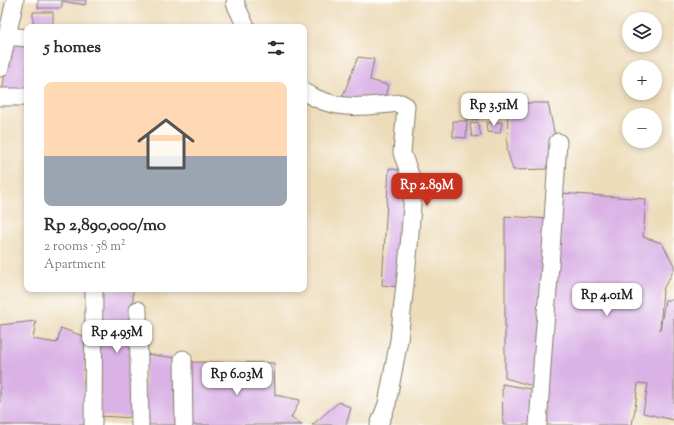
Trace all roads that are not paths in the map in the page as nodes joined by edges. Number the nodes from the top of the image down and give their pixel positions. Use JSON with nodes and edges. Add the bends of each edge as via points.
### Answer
{"nodes":[{"id":1,"x":15,"y":0,"type":"edge"},
{"id":2,"x":236,"y":0,"type":"edge"},
{"id":3,"x":245,"y":24,"type":"edge"},
{"id":4,"x":7,"y":36,"type":"junction"},
{"id":5,"x":24,"y":38,"type":"edge"},
{"id":6,"x":0,"y":68,"type":"edge"},
{"id":7,"x":307,"y":93,"type":"edge"},
{"id":8,"x":0,"y":97,"type":"edge"},
{"id":9,"x":24,"y":98,"type":"edge"},
{"id":10,"x":558,"y":142,"type":"dead end"},
{"id":11,"x":94,"y":292,"type":"edge"},
{"id":12,"x":138,"y":310,"type":"dead end"},
{"id":13,"x":183,"y":359,"type":"dead end"},
{"id":14,"x":93,"y":425,"type":"edge"},
{"id":15,"x":140,"y":425,"type":"edge"},
{"id":16,"x":184,"y":425,"type":"edge"},
{"id":17,"x":379,"y":425,"type":"edge"},
{"id":18,"x":538,"y":425,"type":"edge"}],
"edges":[{"from":1,"to":4,"type":"street"},
{"from":2,"to":3,"type":"street"},
{"from":4,"to":5,"type":"street"},
{"from":4,"to":6,"type":"street"},
{"from":7,"to":17,"type":"street","via":[[345,107],[401,103],[406,106],[402,153],[414,191],[410,239],[399,340],[387,404]]},
{"from":8,"to":9,"type":"street"},
{"from":10,"to":18,"type":"street"},
{"from":11,"to":14,"type":"street"},
{"from":12,"to":15,"type":"street"},
{"from":13,"to":16,"type":"street"}]}
